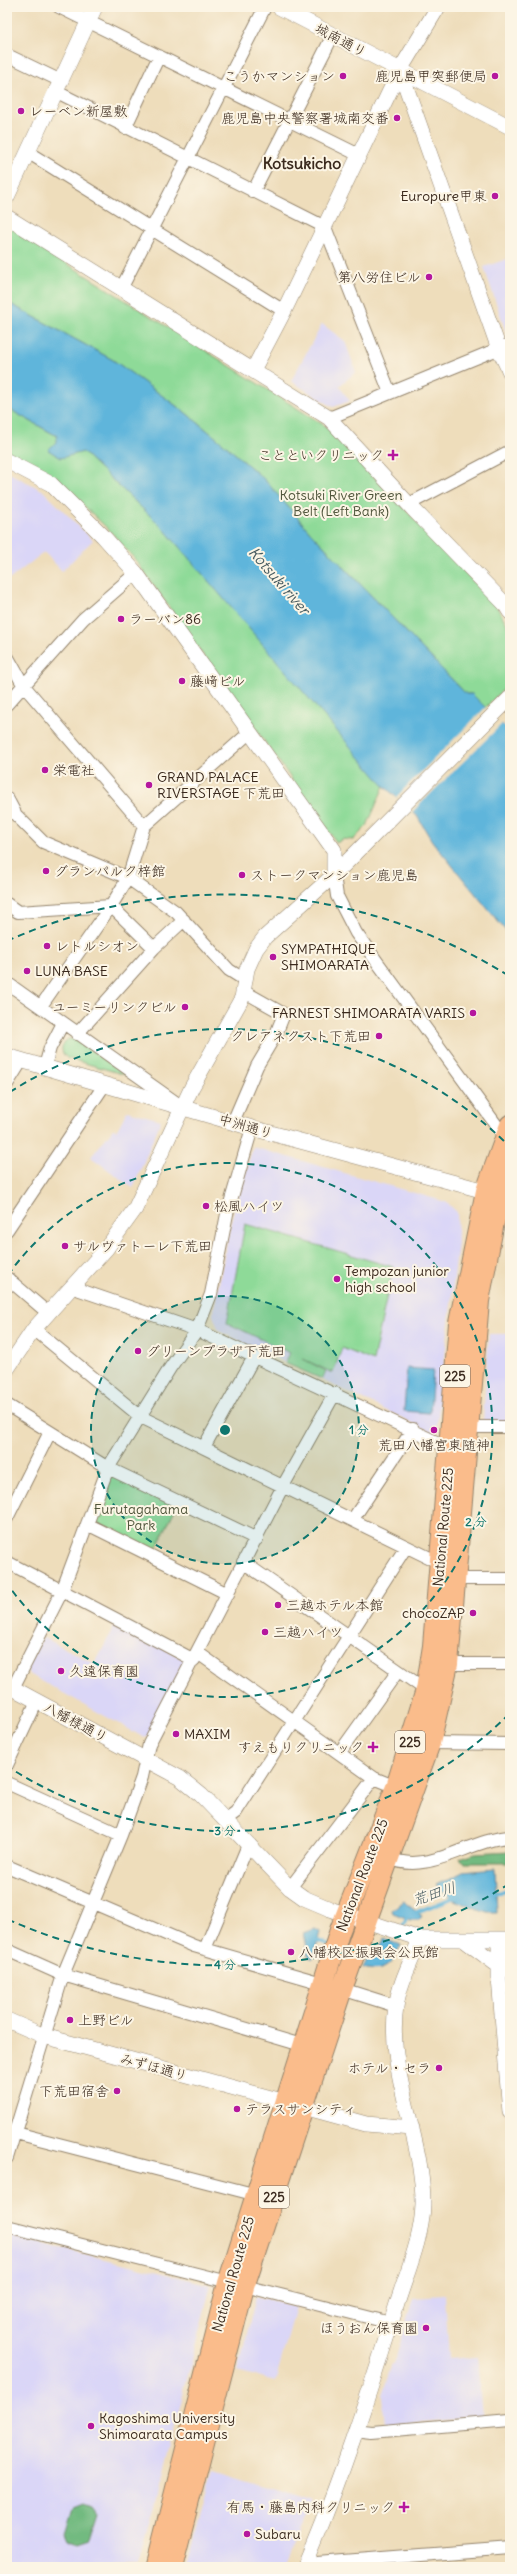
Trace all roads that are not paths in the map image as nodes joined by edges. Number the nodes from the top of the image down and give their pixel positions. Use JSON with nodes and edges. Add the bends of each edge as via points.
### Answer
{"nodes":[{"id":1,"x":59,"y":7,"type":"edge"},
{"id":2,"x":265,"y":7,"type":"edge"},
{"id":3,"x":279,"y":7,"type":"edge"},
{"id":4,"x":438,"y":7,"type":"edge"},
{"id":5,"x":92,"y":14,"type":"edge"},
{"id":6,"x":333,"y":35,"type":"junction"},
{"id":7,"x":7,"y":55,"type":"edge"},
{"id":8,"x":159,"y":56,"type":"junction"},
{"id":9,"x":400,"y":70,"type":"junction"},
{"id":10,"x":59,"y":87,"type":"junction"},
{"id":11,"x":224,"y":89,"type":"junction"},
{"id":12,"x":291,"y":122,"type":"junction"},
{"id":13,"x":510,"y":127,"type":"edge"},
{"id":14,"x":125,"y":128,"type":"junction"},
{"id":15,"x":29,"y":153,"type":"junction"},
{"id":16,"x":359,"y":156,"type":"junction"},
{"id":17,"x":188,"y":160,"type":"junction"},
{"id":18,"x":253,"y":192,"type":"junction"},
{"id":19,"x":7,"y":197,"type":"edge"},
{"id":20,"x":7,"y":217,"type":"edge"},
{"id":21,"x":325,"y":227,"type":"junction"},
{"id":22,"x":152,"y":230,"type":"junction"},
{"id":23,"x":122,"y":289,"type":"junction"},
{"id":24,"x":284,"y":312,"type":"junction"},
{"id":25,"x":504,"y":346,"type":"edge"},
{"id":26,"x":253,"y":370,"type":"junction"},
{"id":27,"x":510,"y":372,"type":"edge"},
{"id":28,"x":390,"y":393,"type":"junction"},
{"id":29,"x":329,"y":418,"type":"junction"},
{"id":30,"x":510,"y":451,"type":"edge"},
{"id":31,"x":7,"y":461,"type":"edge"},
{"id":32,"x":409,"y":504,"type":"junction"},
{"id":33,"x":136,"y":573,"type":"junction"},
{"id":34,"x":508,"y":605,"type":"edge"},
{"id":35,"x":7,"y":656,"type":"edge"},
{"id":36,"x":24,"y":686,"type":"junction"},
{"id":37,"x":510,"y":698,"type":"edge"},
{"id":38,"x":7,"y":704,"type":"edge"},
{"id":39,"x":249,"y":733,"type":"junction"},
{"id":40,"x":7,"y":798,"type":"edge"},
{"id":41,"x":144,"y":826,"type":"junction"},
{"id":42,"x":334,"y":875,"type":"junction"},
{"id":43,"x":128,"y":878,"type":"junction"},
{"id":44,"x":7,"y":904,"type":"edge"},
{"id":45,"x":112,"y":906,"type":"junction"},
{"id":46,"x":184,"y":920,"type":"junction"},
{"id":47,"x":154,"y":948,"type":"junction"},
{"id":48,"x":7,"y":983,"type":"edge"},
{"id":49,"x":244,"y":986,"type":"junction"},
{"id":50,"x":41,"y":1006,"type":"junction"},
{"id":51,"x":63,"y":1023,"type":"junction"},
{"id":52,"x":77,"y":1034,"type":"junction"},
{"id":53,"x":7,"y":1056,"type":"edge"},
{"id":54,"x":22,"y":1060,"type":"junction"},
{"id":55,"x":45,"y":1066,"type":"junction"},
{"id":56,"x":7,"y":1084,"type":"edge"},
{"id":57,"x":105,"y":1084,"type":"junction"},
{"id":58,"x":182,"y":1107,"type":"junction"},
{"id":59,"x":233,"y":1122,"type":"junction"},
{"id":60,"x":252,"y":1128,"type":"junction"},
{"id":61,"x":507,"y":1131,"type":"edge"},
{"id":62,"x":510,"y":1169,"type":"edge"},
{"id":63,"x":499,"y":1195,"type":"edge"},
{"id":64,"x":7,"y":1230,"type":"edge"},
{"id":65,"x":7,"y":1278,"type":"edge"},
{"id":66,"x":71,"y":1287,"type":"junction"},
{"id":67,"x":48,"y":1313,"type":"junction"},
{"id":68,"x":34,"y":1328,"type":"junction"},
{"id":69,"x":197,"y":1330,"type":"junction"},
{"id":70,"x":254,"y":1357,"type":"junction"},
{"id":71,"x":7,"y":1369,"type":"edge"},
{"id":72,"x":335,"y":1393,"type":"junction"},
{"id":73,"x":7,"y":1404,"type":"edge"},
{"id":74,"x":141,"y":1417,"type":"junction"},
{"id":75,"x":469,"y":1427,"type":"junction"},
{"id":76,"x":510,"y":1427,"type":"edge"},
{"id":77,"x":413,"y":1429,"type":"junction"},
{"id":78,"x":50,"y":1432,"type":"junction"},
{"id":79,"x":204,"y":1447,"type":"junction"},
{"id":80,"x":450,"y":1448,"type":"junction"},
{"id":81,"x":108,"y":1468,"type":"junction"},
{"id":82,"x":283,"y":1486,"type":"junction"},
{"id":83,"x":7,"y":1518,"type":"edge"},
{"id":84,"x":353,"y":1519,"type":"junction"},
{"id":85,"x":87,"y":1524,"type":"junction"},
{"id":86,"x":257,"y":1539,"type":"junction"},
{"id":87,"x":406,"y":1547,"type":"junction"},
{"id":88,"x":7,"y":1562,"type":"edge"},
{"id":89,"x":243,"y":1562,"type":"junction"},
{"id":90,"x":440,"y":1563,"type":"junction"},
{"id":91,"x":457,"y":1579,"type":"junction"},
{"id":92,"x":510,"y":1579,"type":"edge"},
{"id":93,"x":62,"y":1591,"type":"junction"},
{"id":94,"x":228,"y":1594,"type":"junction"},
{"id":95,"x":350,"y":1636,"type":"junction"},
{"id":96,"x":196,"y":1656,"type":"junction"},
{"id":97,"x":448,"y":1664,"type":"junction"},
{"id":98,"x":510,"y":1664,"type":"edge"},
{"id":99,"x":398,"y":1671,"type":"junction"},
{"id":100,"x":10,"y":1686,"type":"edge"},
{"id":101,"x":426,"y":1690,"type":"junction"},
{"id":102,"x":37,"y":1701,"type":"junction"},
{"id":103,"x":295,"y":1721,"type":"junction"},
{"id":104,"x":430,"y":1743,"type":"junction"},
{"id":105,"x":510,"y":1744,"type":"edge"},
{"id":106,"x":340,"y":1752,"type":"junction"},
{"id":107,"x":146,"y":1758,"type":"junction"},
{"id":108,"x":7,"y":1765,"type":"edge"},
{"id":109,"x":374,"y":1778,"type":"junction"},
{"id":110,"x":7,"y":1783,"type":"edge"},
{"id":111,"x":396,"y":1788,"type":"junction"},
{"id":112,"x":225,"y":1820,"type":"junction"},
{"id":113,"x":122,"y":1835,"type":"junction"},
{"id":114,"x":510,"y":1837,"type":"edge"},
{"id":115,"x":248,"y":1845,"type":"junction"},
{"id":116,"x":389,"y":1858,"type":"junction"},
{"id":117,"x":7,"y":1866,"type":"edge"},
{"id":118,"x":290,"y":1888,"type":"junction"},
{"id":119,"x":92,"y":1903,"type":"junction"},
{"id":120,"x":344,"y":1922,"type":"junction"},
{"id":121,"x":369,"y":1926,"type":"junction"},
{"id":122,"x":506,"y":1938,"type":"edge"},
{"id":123,"x":420,"y":1939,"type":"junction"},
{"id":124,"x":463,"y":1939,"type":"junction"},
{"id":125,"x":205,"y":1949,"type":"junction"},
{"id":126,"x":7,"y":1950,"type":"edge"},
{"id":127,"x":504,"y":1968,"type":"edge"},
{"id":128,"x":63,"y":1975,"type":"junction"},
{"id":129,"x":324,"y":1980,"type":"junction"},
{"id":130,"x":343,"y":1984,"type":"junction"},
{"id":131,"x":396,"y":2006,"type":"junction"},
{"id":132,"x":7,"y":2020,"type":"edge"},
{"id":133,"x":44,"y":2036,"type":"junction"},
{"id":134,"x":305,"y":2046,"type":"junction"},
{"id":135,"x":295,"y":2105,"type":"junction"},
{"id":136,"x":510,"y":2112,"type":"edge"},
{"id":137,"x":412,"y":2128,"type":"junction"},
{"id":138,"x":11,"y":2131,"type":"edge"},
{"id":139,"x":7,"y":2158,"type":"edge"},
{"id":140,"x":257,"y":2195,"type":"junction"},
{"id":141,"x":7,"y":2226,"type":"edge"},
{"id":142,"x":236,"y":2285,"type":"junction"},
{"id":143,"x":391,"y":2324,"type":"junction"},
{"id":144,"x":510,"y":2420,"type":"edge"},
{"id":145,"x":355,"y":2430,"type":"junction"},
{"id":146,"x":510,"y":2548,"type":"edge"},
{"id":147,"x":304,"y":2565,"type":"edge"},
{"id":148,"x":156,"y":2567,"type":"edge"},
{"id":149,"x":172,"y":2567,"type":"edge"}],
"edges":[{"from":1,"to":5,"type":"street"},
{"from":2,"to":11,"type":"street"},
{"from":3,"to":6,"type":"street","name":"城南通り"},
{"from":4,"to":9,"type":"street"},
{"from":5,"to":8,"type":"street"},
{"from":5,"to":10,"type":"street"},
{"from":6,"to":9,"type":"street","name":"城南通り"},
{"from":6,"to":12,"type":"street"},
{"from":7,"to":10,"type":"street"},
{"from":8,"to":11,"type":"street"},
{"from":8,"to":14,"type":"street"},
{"from":9,"to":13,"type":"street","name":"城南通り"},
{"from":9,"to":16,"type":"street"},
{"from":9,"to":25,"type":"street"},
{"from":10,"to":14,"type":"street"},
{"from":10,"to":15,"type":"street"},
{"from":11,"to":12,"type":"street"},
{"from":11,"to":17,"type":"street"},
{"from":12,"to":16,"type":"street"},
{"from":12,"to":18,"type":"street"},
{"from":14,"to":17,"type":"street"},
{"from":15,"to":19,"type":"street"},
{"from":15,"to":22,"type":"street"},
{"from":16,"to":21,"type":"street"},
{"from":17,"to":18,"type":"street"},
{"from":17,"to":22,"type":"street"},
{"from":18,"to":21,"type":"street"},
{"from":20,"to":23,"type":"street"},
{"from":21,"to":24,"type":"street"},
{"from":21,"to":28,"type":"street"},
{"from":22,"to":23,"type":"street"},
{"from":22,"to":24,"type":"street"},
{"from":23,"to":26,"type":"street"},
{"from":24,"to":26,"type":"street"},
{"from":25,"to":27,"type":"street"},
{"from":25,"to":28,"type":"street"},
{"from":26,"to":29,"type":"street"},
{"from":28,"to":29,"type":"street"},
{"from":29,"to":32,"type":"street"},
{"from":30,"to":32,"type":"street"},
{"from":31,"to":33,"type":"street","via":[[51,484]]},
{"from":32,"to":34,"type":"street"},
{"from":33,"to":36,"type":"street","via":[[83,618]]},
{"from":33,"to":39,"type":"street"},
{"from":35,"to":36,"type":"street"},
{"from":36,"to":38,"type":"street"},
{"from":36,"to":41,"type":"street"},
{"from":37,"to":42,"type":"street"},
{"from":39,"to":41,"type":"street"},
{"from":39,"to":42,"type":"street","via":[[334,850]]},
{"from":40,"to":43,"type":"street","via":[[16,815],[43,842]]},
{"from":41,"to":43,"type":"street"},
{"from":42,"to":49,"type":"street","via":[[265,937],[256,949]]},
{"from":42,"to":61,"type":"street","via":[[337,896],[356,934]]},
{"from":43,"to":45,"type":"street"},
{"from":43,"to":46,"type":"street"},
{"from":44,"to":45,"type":"street","via":[[18,912]]},
{"from":45,"to":47,"type":"street"},
{"from":45,"to":50,"type":"street"},
{"from":46,"to":47,"type":"street"},
{"from":46,"to":49,"type":"street"},
{"from":47,"to":52,"type":"street"},
{"from":48,"to":50,"type":"street"},
{"from":49,"to":58,"type":"street","via":[[242,998]]},
{"from":49,"to":59,"type":"street","via":[[284,1014],[276,1034],[257,1066]]},
{"from":50,"to":51,"type":"street"},
{"from":51,"to":52,"type":"street"},
{"from":51,"to":55,"type":"street","via":[[50,1048]]},
{"from":52,"to":58,"type":"street"},
{"from":53,"to":54,"type":"street","name":"中洲通り"},
{"from":54,"to":55,"type":"street","name":"中洲通り"},
{"from":54,"to":56,"type":"street"},
{"from":55,"to":57,"type":"street","name":"中洲通り"},
{"from":57,"to":58,"type":"street","name":"中洲通り"},
{"from":57,"to":64,"type":"street"},
{"from":58,"to":59,"type":"street","name":"中洲通り"},
{"from":58,"to":66,"type":"street","via":[[135,1209],[106,1249]]},
{"from":59,"to":60,"type":"street","name":"中洲通り"},
{"from":60,"to":63,"type":"street","name":"中洲通り"},
{"from":60,"to":69,"type":"street","via":[[227,1214],[211,1294]]},
{"from":61,"to":63,"type":"highway","number":"225"},
{"from":62,"to":63,"type":"highway","number":"225"},
{"from":63,"to":75,"type":"highway","name":"National Route 225","number":"225","via":[[479,1301]]},
{"from":63,"to":80,"type":"highway","name":"National Route 225","number":"225","via":[[460,1323]]},
{"from":65,"to":67,"type":"street"},
{"from":66,"to":67,"type":"street"},
{"from":66,"to":69,"type":"street"},
{"from":67,"to":68,"type":"street"},
{"from":68,"to":71,"type":"street"},
{"from":68,"to":74,"type":"street"},
{"from":69,"to":70,"type":"street"},
{"from":69,"to":74,"type":"street","via":[[170,1368]]},
{"from":70,"to":72,"type":"street"},
{"from":70,"to":79,"type":"street"},
{"from":72,"to":77,"type":"street"},
{"from":72,"to":82,"type":"street"},
{"from":73,"to":78,"type":"street"},
{"from":74,"to":79,"type":"street"},
{"from":74,"to":81,"type":"street"},
{"from":75,"to":76,"type":"street"},
{"from":75,"to":91,"type":"highway","name":"National Route 225","number":"225"},
{"from":77,"to":80,"type":"street"},
{"from":77,"to":84,"type":"street"},
{"from":78,"to":81,"type":"street"},
{"from":78,"to":83,"type":"street"},
{"from":79,"to":82,"type":"street"},
{"from":80,"to":90,"type":"highway","name":"National Route 225","number":"225"},
{"from":81,"to":85,"type":"street"},
{"from":81,"to":86,"type":"street"},
{"from":82,"to":84,"type":"street"},
{"from":82,"to":86,"type":"street"},
{"from":84,"to":87,"type":"street"},
{"from":85,"to":93,"type":"street"},
{"from":85,"to":94,"type":"street"},
{"from":86,"to":89,"type":"street"},
{"from":87,"to":90,"type":"street"},
{"from":87,"to":95,"type":"street"},
{"from":88,"to":93,"type":"street"},
{"from":89,"to":94,"type":"street"},
{"from":89,"to":95,"type":"street"},
{"from":90,"to":91,"type":"street"},
{"from":90,"to":101,"type":"highway","name":"National Route 225","number":"225","via":[[434,1646]]},
{"from":91,"to":92,"type":"street"},
{"from":91,"to":97,"type":"highway","name":"National Route 225","number":"225"},
{"from":93,"to":96,"type":"street"},
{"from":93,"to":100,"type":"street"},
{"from":94,"to":96,"type":"street"},
{"from":95,"to":99,"type":"street"},
{"from":95,"to":103,"type":"street"},
{"from":96,"to":103,"type":"street"},
{"from":96,"to":107,"type":"street","via":[[152,1738]]},
{"from":97,"to":98,"type":"street"},
{"from":97,"to":104,"type":"highway","name":"National Route 225","number":"225"},
{"from":99,"to":101,"type":"street"},
{"from":99,"to":106,"type":"street"},
{"from":100,"to":102,"type":"street","name":"八幡様通り"},
{"from":101,"to":111,"type":"highway","name":"National Route 225","number":"225"},
{"from":102,"to":107,"type":"street","name":"八幡様通り"},
{"from":102,"to":108,"type":"street"},
{"from":103,"to":106,"type":"street"},
{"from":103,"to":112,"type":"street","via":[[236,1812]]},
{"from":104,"to":105,"type":"street"},
{"from":104,"to":116,"type":"highway","name":"National Route 225","number":"225"},
{"from":106,"to":109,"type":"street"},
{"from":107,"to":112,"type":"street","name":"八幡様通り","via":[[180,1778]]},
{"from":107,"to":113,"type":"street"},
{"from":109,"to":111,"type":"street"},
{"from":109,"to":118,"type":"street"},
{"from":110,"to":113,"type":"street"},
{"from":111,"to":120,"type":"highway","name":"National Route 225","number":"225"},
{"from":112,"to":115,"type":"street","name":"八幡様通り"},
{"from":113,"to":119,"type":"street"},
{"from":114,"to":116,"type":"street","via":[[493,1838],[422,1863],[400,1863]]},
{"from":115,"to":118,"type":"street","name":"八幡様通り"},
{"from":115,"to":125,"type":"street"},
{"from":116,"to":121,"type":"highway","name":"National Route 225","number":"225"},
{"from":117,"to":119,"type":"street"},
{"from":118,"to":120,"type":"street"},
{"from":119,"to":125,"type":"street"},
{"from":119,"to":128,"type":"street"},
{"from":120,"to":121,"type":"street"},
{"from":120,"to":129,"type":"highway","name":"National Route 225","number":"225"},
{"from":121,"to":123,"type":"street"},
{"from":121,"to":130,"type":"highway","name":"National Route 225","number":"225"},
{"from":122,"to":124,"type":"street"},
{"from":122,"to":127,"type":"street"},
{"from":123,"to":124,"type":"street"},
{"from":123,"to":131,"type":"street"},
{"from":124,"to":127,"type":"street"},
{"from":125,"to":129,"type":"street"},
{"from":126,"to":128,"type":"street"},
{"from":127,"to":136,"type":"street"},
{"from":128,"to":133,"type":"street"},
{"from":128,"to":134,"type":"street"},
{"from":129,"to":134,"type":"highway","name":"National Route 225","number":"225"},
{"from":130,"to":131,"type":"street"},
{"from":130,"to":135,"type":"highway","name":"National Route 225","number":"225"},
{"from":131,"to":137,"type":"street","via":[[395,2030],[399,2065]]},
{"from":132,"to":133,"type":"street","name":"みずほ通り"},
{"from":133,"to":135,"type":"street","name":"みずほ通り"},
{"from":133,"to":138,"type":"street"},
{"from":134,"to":135,"type":"highway","name":"National Route 225","number":"225"},
{"from":135,"to":137,"type":"street","name":"みずほ通り","via":[[366,2124]]},
{"from":135,"to":140,"type":"highway","name":"National Route 225","number":"225"},
{"from":135,"to":142,"type":"highway","name":"National Route 225","number":"225"},
{"from":137,"to":143,"type":"street","via":[[418,2155],[423,2206],[416,2244]]},
{"from":138,"to":139,"type":"street"},
{"from":138,"to":140,"type":"street"},
{"from":140,"to":142,"type":"highway","name":"National Route 225","number":"225"},
{"from":141,"to":142,"type":"street"},
{"from":142,"to":143,"type":"street"},
{"from":142,"to":148,"type":"highway","name":"National Route 225","number":"225"},
{"from":142,"to":149,"type":"highway","name":"National Route 225","number":"225"},
{"from":143,"to":145,"type":"street"},
{"from":144,"to":145,"type":"street","via":[[372,2432]]},
{"from":145,"to":147,"type":"street"},
{"from":146,"to":147,"type":"street"}]}
